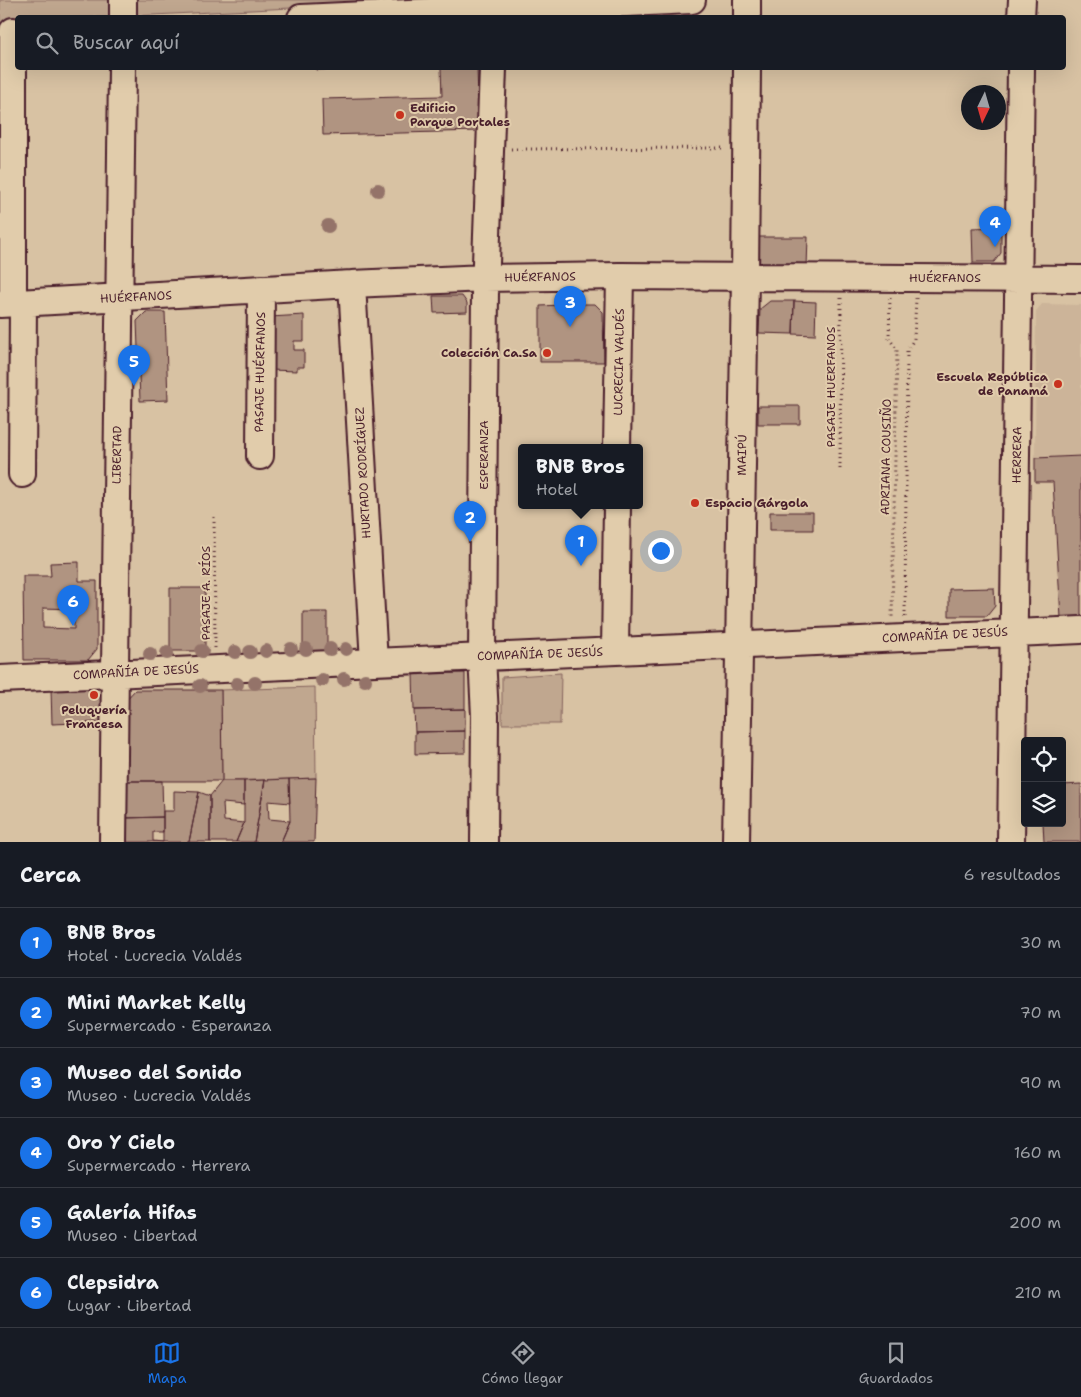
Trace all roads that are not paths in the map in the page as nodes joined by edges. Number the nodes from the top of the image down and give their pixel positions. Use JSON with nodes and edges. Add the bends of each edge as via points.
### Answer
{"nodes":[{"id":1,"x":123,"y":0,"type":"edge"},
{"id":2,"x":692,"y":0,"type":"edge"},
{"id":3,"x":747,"y":0,"type":"edge"},
{"id":4,"x":1022,"y":0,"type":"edge"},
{"id":5,"x":495,"y":8,"type":"edge"},
{"id":6,"x":123,"y":15,"type":"edge"},
{"id":7,"x":359,"y":15,"type":"edge"},
{"id":8,"x":747,"y":15,"type":"edge"},
{"id":9,"x":1021,"y":15,"type":"edge"},
{"id":10,"x":10,"y":31,"type":"edge"},
{"id":11,"x":122,"y":70,"type":"edge"},
{"id":12,"x":493,"y":70,"type":"edge"},
{"id":13,"x":747,"y":70,"type":"edge"},
{"id":14,"x":1021,"y":70,"type":"edge"},
{"id":15,"x":620,"y":276,"type":"junction"},
{"id":16,"x":745,"y":276,"type":"junction"},
{"id":17,"x":485,"y":278,"type":"junction"},
{"id":18,"x":1018,"y":278,"type":"junction"},
{"id":19,"x":1081,"y":279,"type":"edge"},
{"id":20,"x":352,"y":284,"type":"junction"},
{"id":21,"x":261,"y":289,"type":"junction"},
{"id":22,"x":119,"y":298,"type":"junction"},
{"id":23,"x":12,"y":304,"type":"edge"},
{"id":24,"x":618,"y":444,"type":"edge"},
{"id":25,"x":260,"y":456,"type":"dead end"},
{"id":26,"x":22,"y":474,"type":"dead end"},
{"id":27,"x":617,"y":509,"type":"edge"},
{"id":28,"x":1081,"y":630,"type":"edge"},
{"id":29,"x":1014,"y":632,"type":"junction"},
{"id":30,"x":739,"y":645,"type":"junction"},
{"id":31,"x":615,"y":650,"type":"junction"},
{"id":32,"x":482,"y":656,"type":"junction"},
{"id":33,"x":374,"y":662,"type":"junction"},
{"id":34,"x":115,"y":673,"type":"junction"},
{"id":35,"x":0,"y":679,"type":"edge"},
{"id":36,"x":113,"y":842,"type":"edge"},
{"id":37,"x":484,"y":842,"type":"edge"},
{"id":38,"x":736,"y":842,"type":"edge"},
{"id":39,"x":1011,"y":842,"type":"edge"}],
"edges":[{"from":1,"to":6,"type":"street"},
{"from":2,"to":5,"type":"street"},
{"from":3,"to":8,"type":"street"},
{"from":4,"to":9,"type":"street"},
{"from":5,"to":7,"type":"street"},
{"from":10,"to":23,"type":"street"},
{"from":11,"to":22,"type":"street","name":"LIBERTAD"},
{"from":12,"to":17,"type":"street","name":"ESPERANZA"},
{"from":13,"to":16,"type":"street","name":"MAIPÚ"},
{"from":14,"to":18,"type":"street","name":"HERRERA"},
{"from":15,"to":16,"type":"street","name":"HUÉRFANOS"},
{"from":15,"to":17,"type":"street","name":"HUÉRFANOS"},
{"from":15,"to":24,"type":"street","name":"LUCRECIA VALDÉS"},
{"from":16,"to":18,"type":"street","name":"HUÉRFANOS"},
{"from":16,"to":30,"type":"street","name":"MAIPÚ"},
{"from":17,"to":20,"type":"street","name":"HUÉRFANOS"},
{"from":17,"to":32,"type":"street","name":"ESPERANZA"},
{"from":18,"to":19,"type":"street","name":"HUÉRFANOS"},
{"from":18,"to":29,"type":"street","name":"HERRERA"},
{"from":20,"to":21,"type":"street","name":"HUÉRFANOS"},
{"from":20,"to":33,"type":"street","name":"HURTADO RODRÍGUEZ"},
{"from":21,"to":22,"type":"street","name":"HUÉRFANOS"},
{"from":21,"to":25,"type":"street","name":"PASAJE HUÉRFANOS"},
{"from":22,"to":23,"type":"street","name":"HUÉRFANOS"},
{"from":22,"to":34,"type":"street","name":"LIBERTAD"},
{"from":23,"to":26,"type":"street"},
{"from":27,"to":31,"type":"street"},
{"from":28,"to":29,"type":"street","name":"COMPAÑÍA DE JESÚS"},
{"from":29,"to":30,"type":"street","name":"COMPAÑÍA DE JESÚS"},
{"from":29,"to":39,"type":"street","name":"HERRERA"},
{"from":30,"to":31,"type":"street","name":"COMPAÑÍA DE JESÚS"},
{"from":30,"to":38,"type":"street","name":"MAIPÚ"},
{"from":31,"to":32,"type":"street","name":"COMPAÑÍA DE JESÚS"},
{"from":32,"to":33,"type":"street","name":"COMPAÑÍA DE JESÚS"},
{"from":32,"to":37,"type":"street","name":"ESPERANZA"},
{"from":33,"to":34,"type":"street","name":"COMPAÑÍA DE JESÚS"},
{"from":34,"to":35,"type":"street","name":"COMPAÑÍA DE JESÚS"},
{"from":34,"to":36,"type":"street","name":"LIBERTAD"}]}
